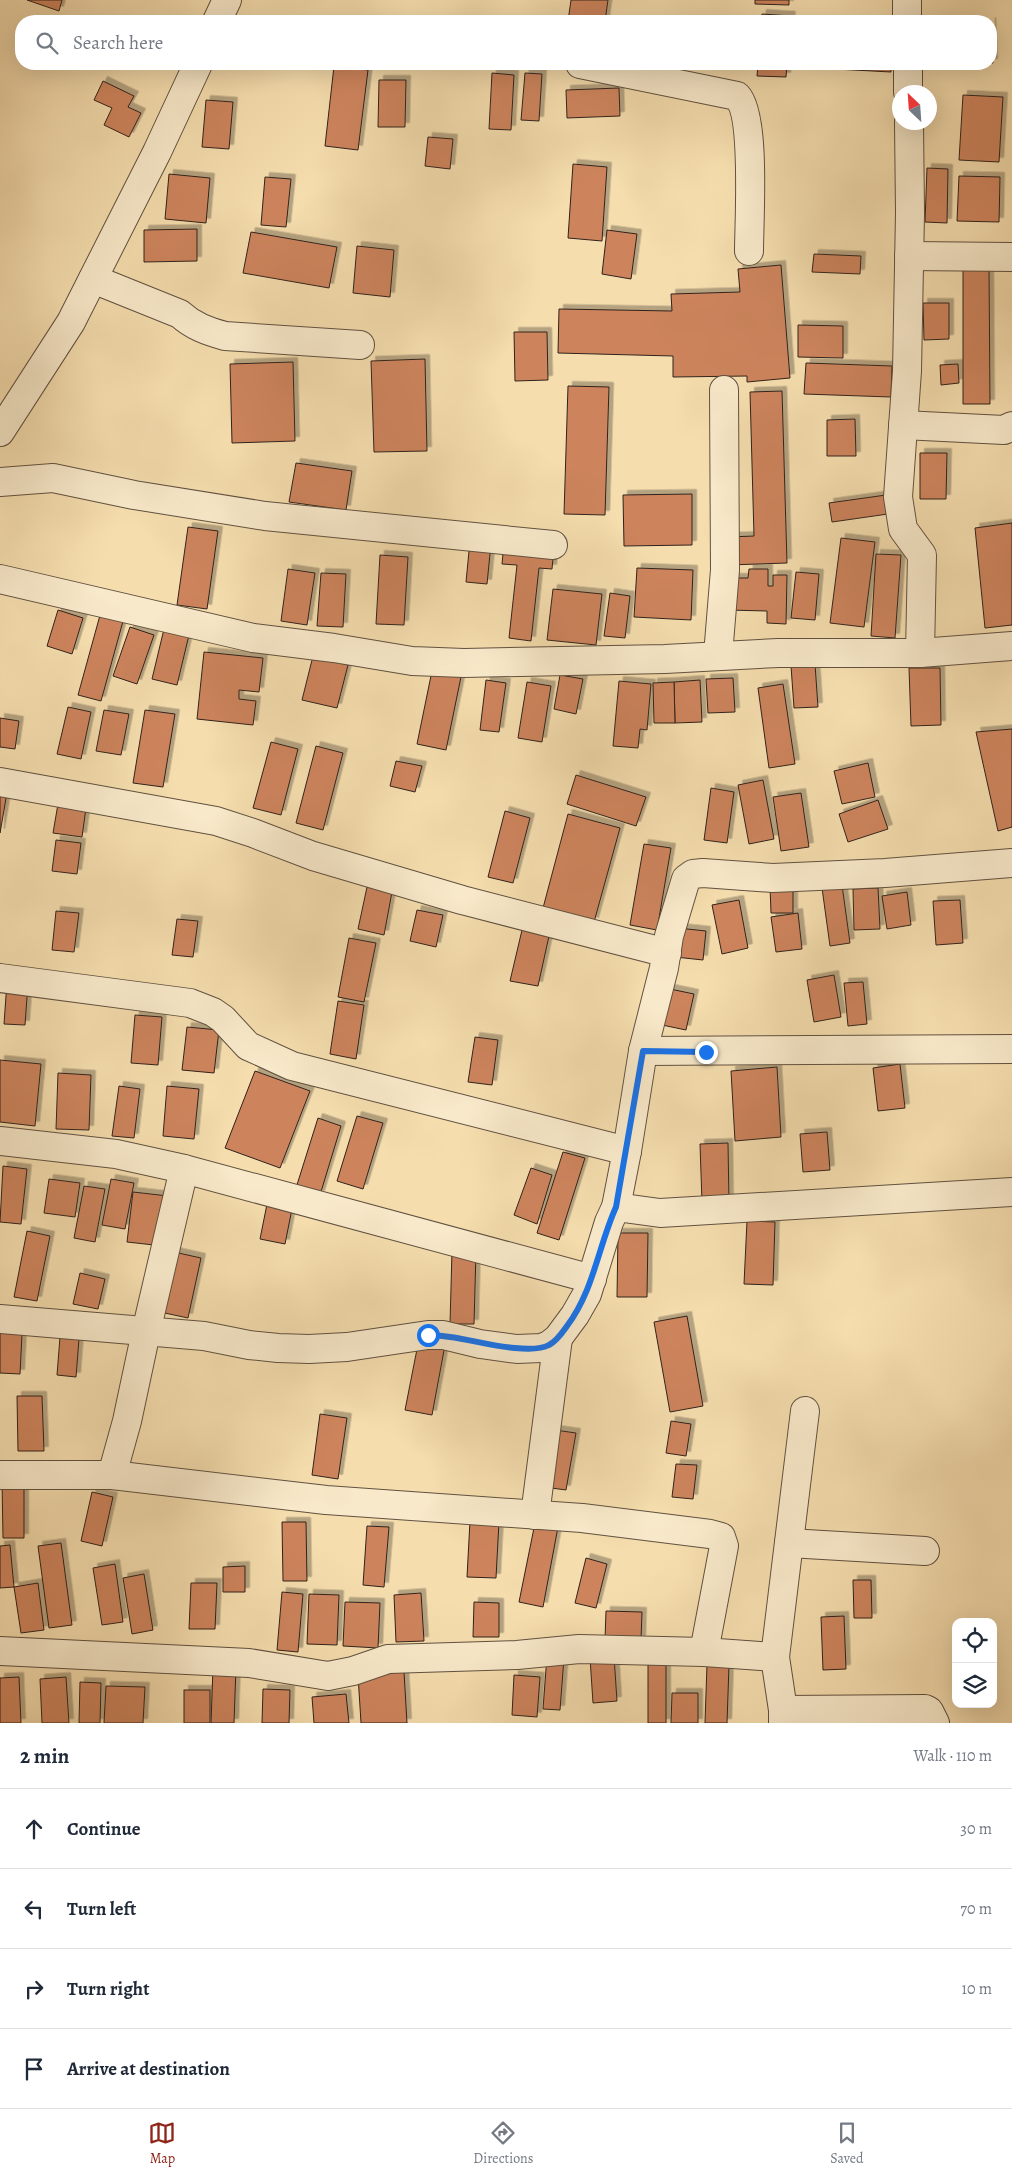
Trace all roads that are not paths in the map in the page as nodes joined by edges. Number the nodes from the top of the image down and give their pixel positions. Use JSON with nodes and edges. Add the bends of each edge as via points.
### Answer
{"nodes":[{"id":1,"x":907,"y":0,"type":"edge"},
{"id":2,"x":907,"y":15,"type":"edge"},
{"id":3,"x":195,"y":70,"type":"edge"},
{"id":4,"x":609,"y":70,"type":"edge"},
{"id":5,"x":908,"y":70,"type":"edge"},
{"id":6,"x":908,"y":85,"type":"edge"},
{"id":7,"x":909,"y":130,"type":"edge"},
{"id":8,"x":749,"y":251,"type":"dead end"},
{"id":9,"x":909,"y":256,"type":"junction"},
{"id":10,"x":1012,"y":257,"type":"edge"},
{"id":11,"x":93,"y":279,"type":"junction"},
{"id":12,"x":360,"y":345,"type":"dead end"},
{"id":13,"x":724,"y":390,"type":"dead end"},
{"id":14,"x":903,"y":424,"type":"junction"},
{"id":15,"x":1012,"y":426,"type":"edge"},
{"id":16,"x":0,"y":432,"type":"edge"},
{"id":17,"x":0,"y":482,"type":"edge"},
{"id":18,"x":553,"y":545,"type":"dead end"},
{"id":19,"x":0,"y":578,"type":"edge"},
{"id":20,"x":1012,"y":646,"type":"edge"},
{"id":21,"x":920,"y":653,"type":"junction"},
{"id":22,"x":718,"y":655,"type":"junction"},
{"id":23,"x":0,"y":782,"type":"edge"},
{"id":24,"x":1012,"y":862,"type":"edge"},
{"id":25,"x":667,"y":953,"type":"junction"},
{"id":26,"x":0,"y":978,"type":"edge"},
{"id":27,"x":1012,"y":1049,"type":"edge"},
{"id":28,"x":643,"y":1051,"type":"junction"},
{"id":29,"x":0,"y":1140,"type":"edge"},
{"id":30,"x":627,"y":1151,"type":"junction"},
{"id":31,"x":184,"y":1169,"type":"junction"},
{"id":32,"x":1012,"y":1192,"type":"edge"},
{"id":33,"x":616,"y":1207,"type":"junction"},
{"id":34,"x":592,"y":1279,"type":"junction"},
{"id":35,"x":0,"y":1319,"type":"edge"},
{"id":36,"x":146,"y":1332,"type":"junction"},
{"id":37,"x":558,"y":1338,"type":"junction"},
{"id":38,"x":805,"y":1411,"type":"dead end"},
{"id":39,"x":0,"y":1475,"type":"edge"},
{"id":40,"x":112,"y":1475,"type":"junction"},
{"id":41,"x":534,"y":1515,"type":"junction"},
{"id":42,"x":789,"y":1543,"type":"junction"},
{"id":43,"x":925,"y":1551,"type":"dead end"},
{"id":44,"x":0,"y":1651,"type":"edge"},
{"id":45,"x":704,"y":1652,"type":"junction"},
{"id":46,"x":775,"y":1658,"type":"junction"},
{"id":47,"x":783,"y":1716,"type":"edge"},
{"id":48,"x":935,"y":1723,"type":"edge"}],
"edges":[{"from":1,"to":2,"type":"street"},
{"from":3,"to":11,"type":"street"},
{"from":4,"to":8,"type":"street","via":[[737,96],[742,101],[749,130]]},
{"from":5,"to":6,"type":"street"},
{"from":7,"to":9,"type":"street"},
{"from":9,"to":10,"type":"street"},
{"from":9,"to":14,"type":"street"},
{"from":11,"to":12,"type":"street","via":[[180,314],[190,324],[225,336]]},
{"from":11,"to":16,"type":"street","via":[[71,322]]},
{"from":13,"to":22,"type":"street","via":[[725,570]]},
{"from":14,"to":15,"type":"street","via":[[1004,430]]},
{"from":14,"to":21,"type":"street","via":[[898,497],[903,529],[919,549],[923,562]]},
{"from":17,"to":18,"type":"street","via":[[53,478],[265,516]]},
{"from":19,"to":22,"type":"street","via":[[252,638],[412,661],[464,663]]},
{"from":20,"to":21,"type":"street"},
{"from":21,"to":22,"type":"street"},
{"from":23,"to":25,"type":"street","via":[[216,821],[313,856],[462,900]]},
{"from":24,"to":25,"type":"street","via":[[773,878],[693,874],[686,879],[681,892]]},
{"from":25,"to":28,"type":"street"},
{"from":26,"to":30,"type":"street","via":[[190,1003],[223,1019],[248,1046],[292,1066]]},
{"from":27,"to":28,"type":"street"},
{"from":28,"to":30,"type":"street"},
{"from":29,"to":31,"type":"street","via":[[116,1154]]},
{"from":30,"to":33,"type":"street"},
{"from":31,"to":34,"type":"street"},
{"from":31,"to":36,"type":"street"},
{"from":32,"to":33,"type":"street","via":[[660,1213]]},
{"from":33,"to":34,"type":"street"},
{"from":34,"to":37,"type":"street","via":[[576,1315]]},
{"from":35,"to":36,"type":"street"},
{"from":36,"to":37,"type":"street","via":[[309,1349],[428,1335],[517,1349],[549,1345]]},
{"from":36,"to":40,"type":"street"},
{"from":37,"to":41,"type":"street"},
{"from":38,"to":42,"type":"street"},
{"from":39,"to":40,"type":"street"},
{"from":40,"to":41,"type":"street","via":[[326,1500]]},
{"from":41,"to":45,"type":"street","via":[[721,1537],[724,1546]]},
{"from":42,"to":43,"type":"street"},
{"from":42,"to":46,"type":"street"},
{"from":44,"to":45,"type":"street","via":[[249,1663],[328,1676],[388,1659],[517,1655],[579,1649]]},
{"from":45,"to":46,"type":"street"},
{"from":46,"to":47,"type":"street"},
{"from":47,"to":48,"type":"street","via":[[925,1709]]}]}
